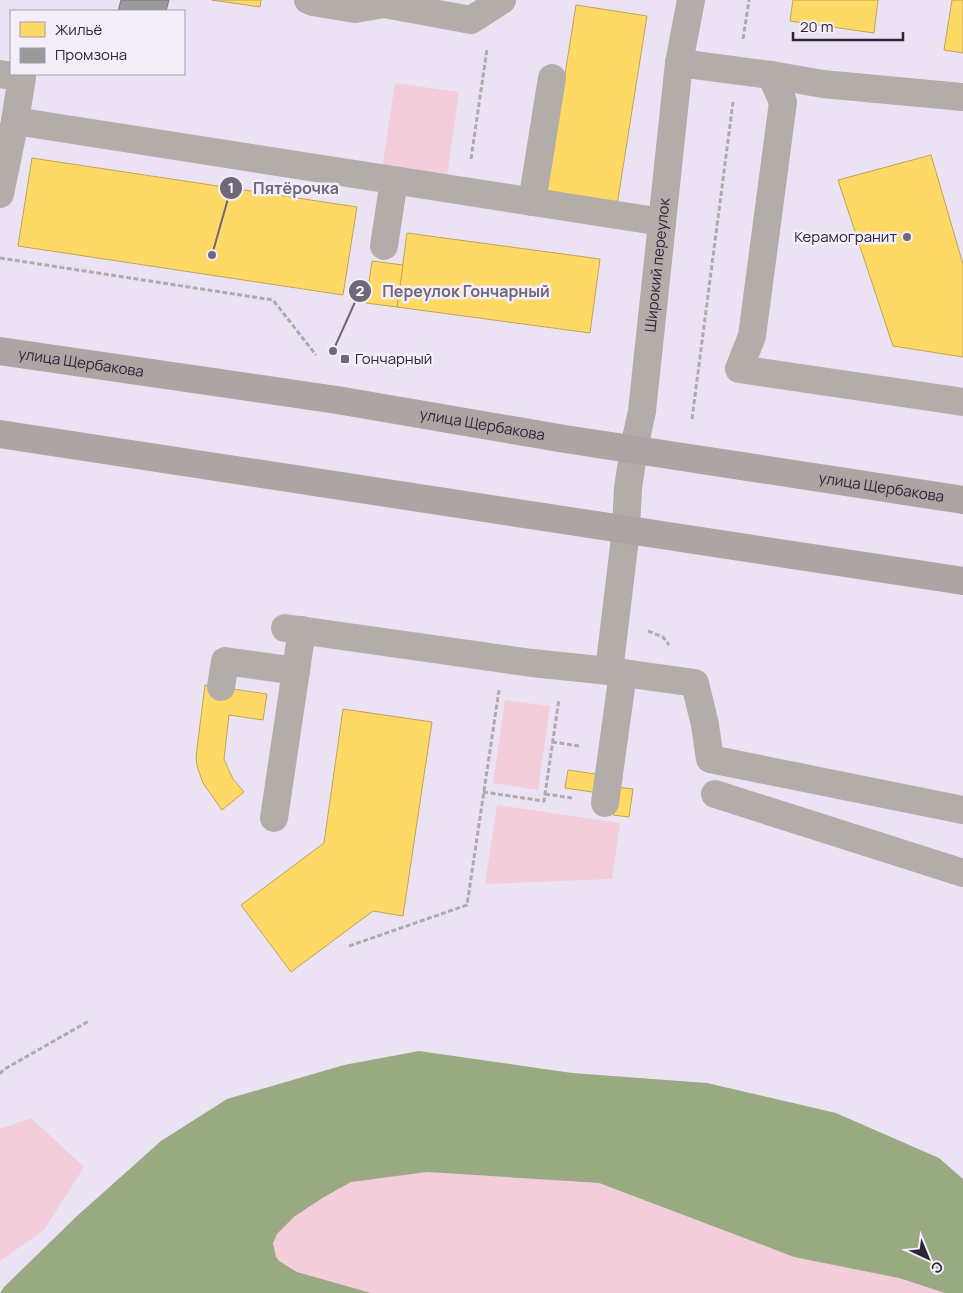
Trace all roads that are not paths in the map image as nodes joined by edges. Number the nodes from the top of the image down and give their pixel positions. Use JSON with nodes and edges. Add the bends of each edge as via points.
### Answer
{"nodes":[{"id":1,"x":308,"y":0,"type":"edge"},
{"id":2,"x":691,"y":0,"type":"edge"},
{"id":3,"x":498,"y":3,"type":"edge"},
{"id":4,"x":679,"y":64,"type":"junction"},
{"id":5,"x":0,"y":74,"type":"edge"},
{"id":6,"x":771,"y":75,"type":"junction"},
{"id":7,"x":552,"y":78,"type":"dead end"},
{"id":8,"x":963,"y":97,"type":"edge"},
{"id":9,"x":15,"y":121,"type":"junction"},
{"id":10,"x":394,"y":180,"type":"junction"},
{"id":11,"x":0,"y":194,"type":"edge"},
{"id":12,"x":532,"y":202,"type":"junction"},
{"id":13,"x":662,"y":222,"type":"junction"},
{"id":14,"x":384,"y":246,"type":"dead end"},
{"id":15,"x":0,"y":350,"type":"edge"},
{"id":16,"x":963,"y":402,"type":"edge"},
{"id":17,"x":0,"y":434,"type":"edge"},
{"id":18,"x":634,"y":448,"type":"junction"},
{"id":19,"x":963,"y":500,"type":"edge"},
{"id":20,"x":626,"y":530,"type":"junction"},
{"id":21,"x":963,"y":581,"type":"edge"},
{"id":22,"x":296,"y":671,"type":"junction"},
{"id":23,"x":616,"y":672,"type":"junction"},
{"id":24,"x":221,"y":687,"type":"dead end"},
{"id":25,"x":715,"y":794,"type":"dead end"},
{"id":26,"x":605,"y":803,"type":"dead end"},
{"id":27,"x":963,"y":810,"type":"edge"},
{"id":28,"x":274,"y":818,"type":"dead end"},
{"id":29,"x":963,"y":873,"type":"edge"}],
"edges":[{"from":1,"to":3,"type":"street","via":[[355,9],[384,4],[471,20]]},
{"from":2,"to":4,"type":"street","name":"Широкий переулок"},
{"from":4,"to":6,"type":"street"},
{"from":4,"to":13,"type":"street","name":"Широкий переулок"},
{"from":5,"to":9,"type":"street","via":[[22,77]]},
{"from":6,"to":8,"type":"street","via":[[823,84]]},
{"from":6,"to":16,"type":"street","via":[[783,102],[752,336],[739,369]]},
{"from":7,"to":12,"type":"street"},
{"from":9,"to":10,"type":"street"},
{"from":9,"to":11,"type":"street"},
{"from":10,"to":12,"type":"street"},
{"from":10,"to":14,"type":"street"},
{"from":12,"to":13,"type":"street"},
{"from":13,"to":18,"type":"street","name":"Широкий переулок","via":[[642,411]]},
{"from":15,"to":18,"type":"main road","name":"улица Щербакова","via":[[327,398]]},
{"from":17,"to":20,"type":"main road"},
{"from":18,"to":19,"type":"main road","name":"улица Щербакова"},
{"from":18,"to":20,"type":"street","name":"Широкий переулок"},
{"from":20,"to":21,"type":"main road"},
{"from":20,"to":23,"type":"street","name":"Широкий переулок"},
{"from":22,"to":23,"type":"street","via":[[293,629]]},
{"from":22,"to":24,"type":"street","via":[[225,661]]},
{"from":22,"to":28,"type":"street"},
{"from":23,"to":26,"type":"street","name":"Широкий переулок"},
{"from":23,"to":27,"type":"street","via":[[695,683],[710,759]]},
{"from":25,"to":29,"type":"street"}]}
